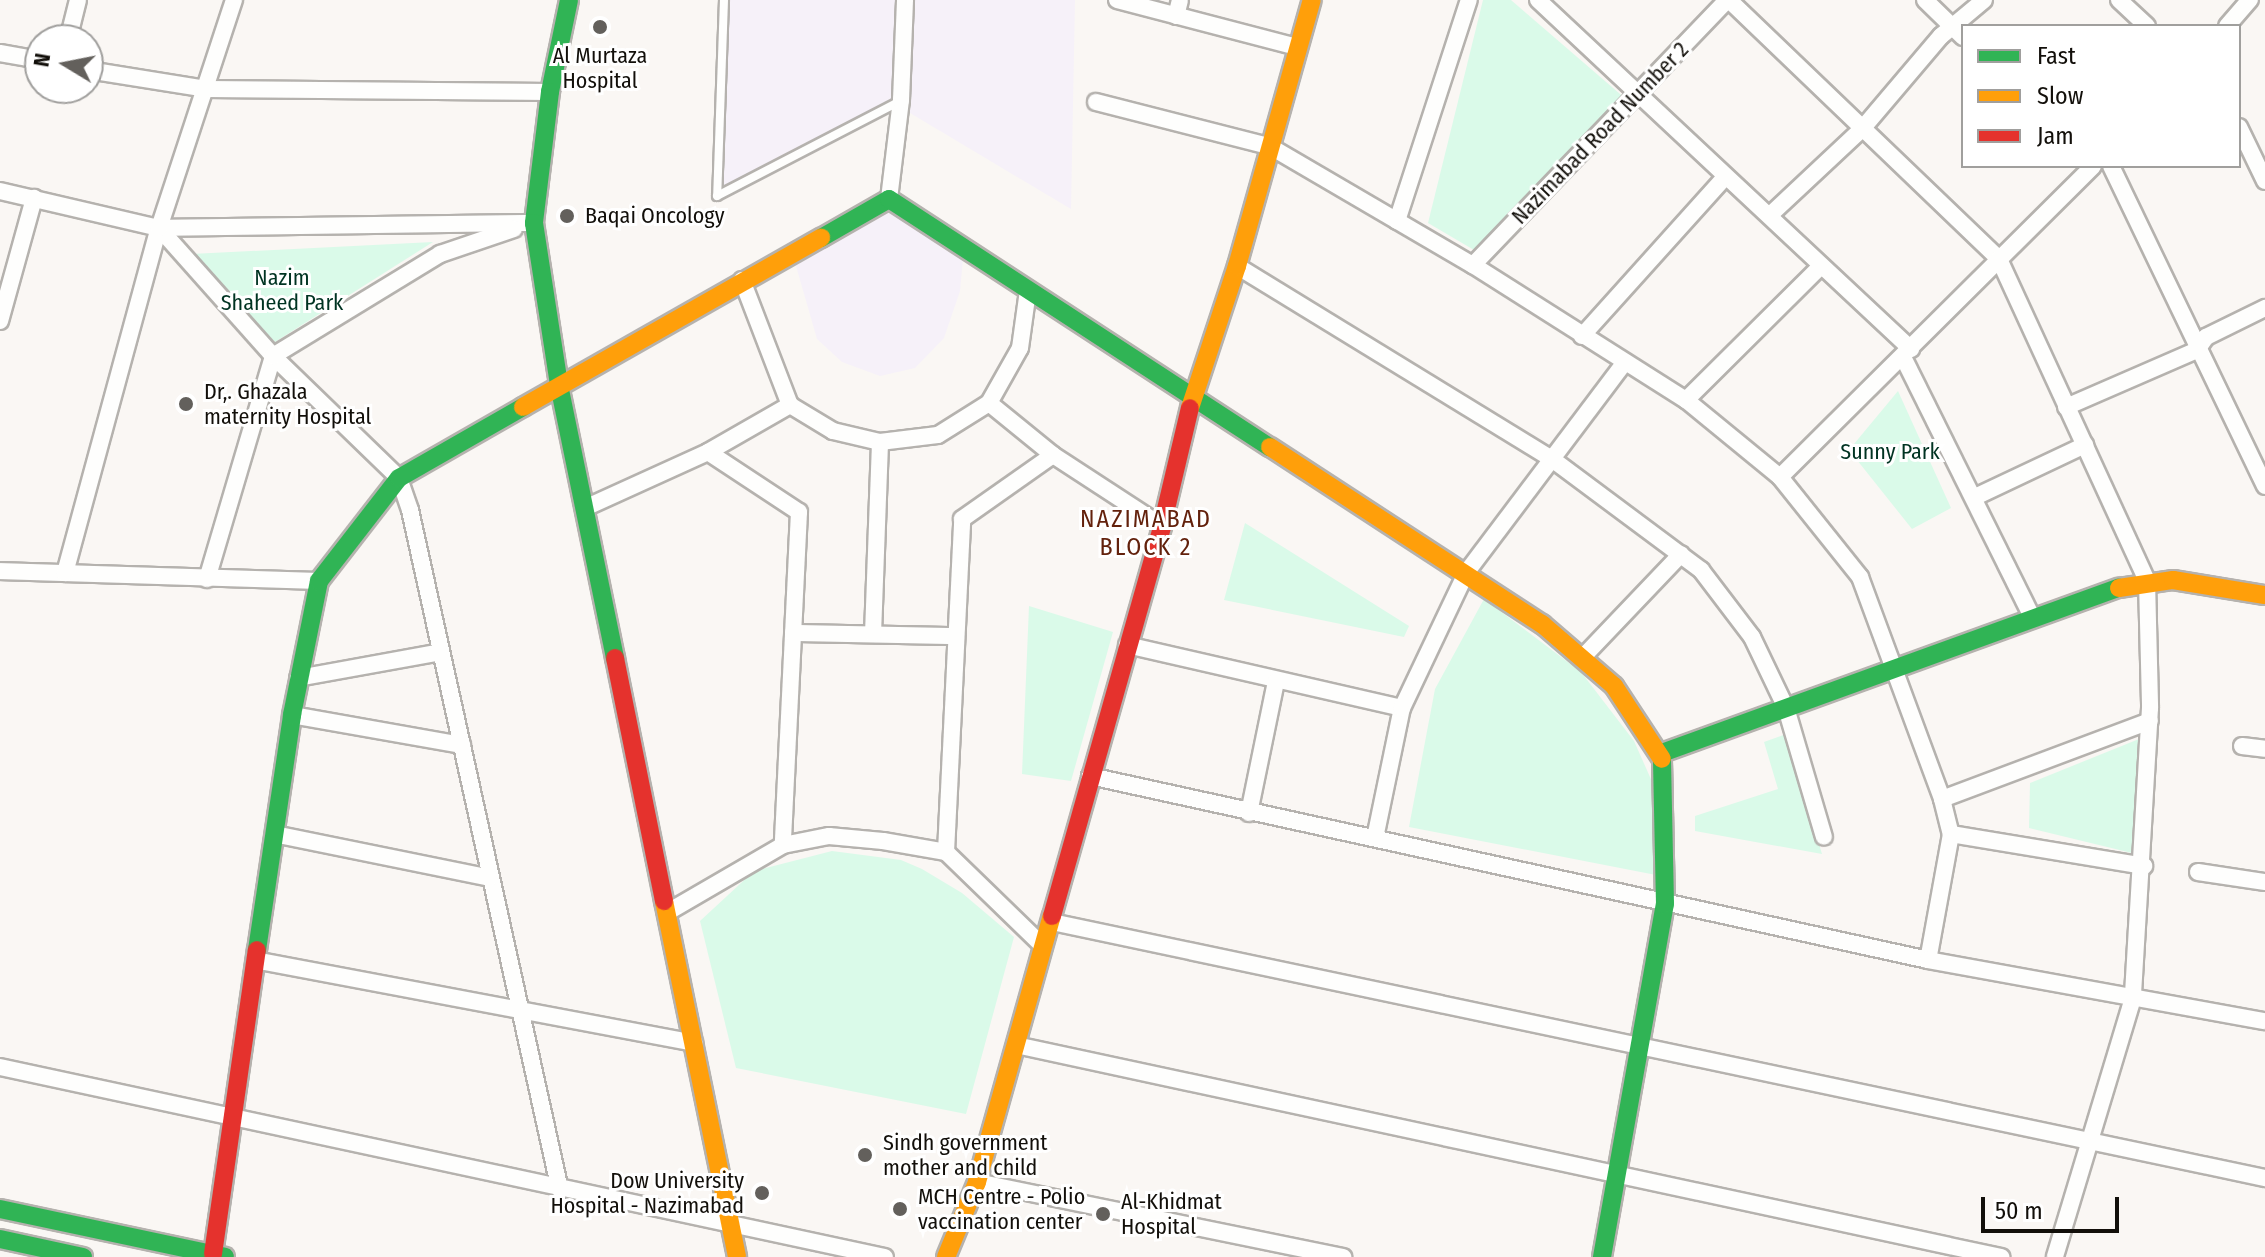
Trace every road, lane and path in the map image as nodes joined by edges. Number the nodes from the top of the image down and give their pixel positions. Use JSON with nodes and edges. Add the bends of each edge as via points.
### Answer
{"nodes":[{"id":1,"x":78,"y":0,"type":"edge"},
{"id":2,"x":234,"y":0,"type":"edge"},
{"id":3,"x":569,"y":0,"type":"edge"},
{"id":4,"x":724,"y":0,"type":"edge"},
{"id":5,"x":905,"y":0,"type":"edge"},
{"id":6,"x":1117,"y":0,"type":"edge"},
{"id":7,"x":1312,"y":0,"type":"edge"},
{"id":8,"x":1469,"y":0,"type":"edge"},
{"id":9,"x":1538,"y":0,"type":"edge"},
{"id":10,"x":1728,"y":0,"type":"edge"},
{"id":11,"x":1925,"y":0,"type":"edge"},
{"id":12,"x":1984,"y":0,"type":"edge"},
{"id":13,"x":2119,"y":0,"type":"edge"},
{"id":14,"x":2250,"y":0,"type":"edge"},
{"id":15,"x":1178,"y":8,"type":"edge"},
{"id":16,"x":72,"y":24,"type":"edge"},
{"id":17,"x":1966,"y":24,"type":"edge"},
{"id":18,"x":2145,"y":24,"type":"edge"},
{"id":19,"x":2229,"y":24,"type":"edge"},
{"id":20,"x":1959,"y":33,"type":"edge"},
{"id":21,"x":1297,"y":47,"type":"junction"},
{"id":22,"x":0,"y":53,"type":"edge"},
{"id":23,"x":24,"y":57,"type":"edge"},
{"id":24,"x":104,"y":73,"type":"edge"},
{"id":25,"x":207,"y":89,"type":"junction"},
{"id":26,"x":550,"y":92,"type":"junction"},
{"id":27,"x":1640,"y":93,"type":"junction"},
{"id":28,"x":901,"y":100,"type":"junction"},
{"id":29,"x":1096,"y":102,"type":"dead end"},
{"id":30,"x":1862,"y":129,"type":"junction"},
{"id":31,"x":2241,"y":131,"type":"edge"},
{"id":32,"x":1269,"y":146,"type":"junction"},
{"id":33,"x":2091,"y":168,"type":"edge"},
{"id":34,"x":2112,"y":168,"type":"edge"},
{"id":35,"x":1725,"y":177,"type":"junction"},
{"id":36,"x":2265,"y":181,"type":"edge"},
{"id":37,"x":0,"y":191,"type":"edge"},
{"id":38,"x":34,"y":198,"type":"junction"},
{"id":39,"x":889,"y":199,"type":"junction"},
{"id":40,"x":1770,"y":215,"type":"junction"},
{"id":41,"x":1397,"y":221,"type":"junction"},
{"id":42,"x":534,"y":223,"type":"junction"},
{"id":43,"x":159,"y":228,"type":"junction"},
{"id":44,"x":1999,"y":259,"type":"junction"},
{"id":45,"x":1473,"y":265,"type":"junction"},
{"id":46,"x":1237,"y":266,"type":"junction"},
{"id":47,"x":1821,"y":266,"type":"junction"},
{"id":48,"x":742,"y":280,"type":"junction"},
{"id":49,"x":1028,"y":290,"type":"junction"},
{"id":50,"x":2265,"y":308,"type":"edge"},
{"id":51,"x":0,"y":321,"type":"edge"},
{"id":52,"x":1582,"y":336,"type":"junction"},
{"id":53,"x":2197,"y":350,"type":"junction"},
{"id":54,"x":1907,"y":353,"type":"junction"},
{"id":55,"x":273,"y":356,"type":"junction"},
{"id":56,"x":1625,"y":362,"type":"junction"},
{"id":57,"x":559,"y":385,"type":"junction"},
{"id":58,"x":1192,"y":398,"type":"junction"},
{"id":59,"x":1686,"y":400,"type":"junction"},
{"id":60,"x":989,"y":403,"type":"junction"},
{"id":61,"x":790,"y":405,"type":"junction"},
{"id":62,"x":2066,"y":407,"type":"junction"},
{"id":63,"x":880,"y":442,"type":"junction"},
{"id":64,"x":2085,"y":445,"type":"junction"},
{"id":65,"x":708,"y":452,"type":"junction"},
{"id":66,"x":1053,"y":455,"type":"junction"},
{"id":67,"x":1552,"y":459,"type":"junction"},
{"id":68,"x":1780,"y":477,"type":"junction"},
{"id":69,"x":399,"y":478,"type":"junction"},
{"id":70,"x":2265,"y":486,"type":"edge"},
{"id":71,"x":1975,"y":497,"type":"junction"},
{"id":72,"x":587,"y":507,"type":"junction"},
{"id":73,"x":1162,"y":526,"type":"junction"},
{"id":74,"x":1681,"y":554,"type":"junction"},
{"id":75,"x":0,"y":571,"type":"edge"},
{"id":76,"x":65,"y":573,"type":"junction"},
{"id":77,"x":1466,"y":573,"type":"junction"},
{"id":78,"x":207,"y":579,"type":"junction"},
{"id":79,"x":319,"y":581,"type":"junction"},
{"id":80,"x":2147,"y":581,"type":"junction"},
{"id":81,"x":2265,"y":595,"type":"edge"},
{"id":82,"x":2032,"y":617,"type":"junction"},
{"id":83,"x":793,"y":633,"type":"junction"},
{"id":84,"x":873,"y":634,"type":"junction"},
{"id":85,"x":953,"y":636,"type":"junction"},
{"id":86,"x":1127,"y":645,"type":"junction"},
{"id":87,"x":441,"y":652,"type":"junction"},
{"id":88,"x":1583,"y":657,"type":"junction"},
{"id":89,"x":1892,"y":672,"type":"junction"},
{"id":90,"x":298,"y":678,"type":"junction"},
{"id":91,"x":1276,"y":682,"type":"junction"},
{"id":92,"x":1402,"y":708,"type":"junction"},
{"id":93,"x":1786,"y":708,"type":"junction"},
{"id":94,"x":292,"y":715,"type":"junction"},
{"id":95,"x":2150,"y":721,"type":"junction"},
{"id":96,"x":462,"y":745,"type":"junction"},
{"id":97,"x":2242,"y":746,"type":"dead end"},
{"id":98,"x":2265,"y":749,"type":"edge"},
{"id":99,"x":1662,"y":753,"type":"junction"},
{"id":100,"x":1090,"y":776,"type":"junction"},
{"id":101,"x":1942,"y":799,"type":"junction"},
{"id":102,"x":1249,"y":813,"type":"junction"},
{"id":103,"x":274,"y":834,"type":"junction"},
{"id":104,"x":1951,"y":834,"type":"junction"},
{"id":105,"x":1824,"y":837,"type":"dead end"},
{"id":106,"x":1375,"y":838,"type":"junction"},
{"id":107,"x":783,"y":845,"type":"junction"},
{"id":108,"x":946,"y":852,"type":"junction"},
{"id":109,"x":2144,"y":866,"type":"junction"},
{"id":110,"x":2198,"y":872,"type":"dead end"},
{"id":111,"x":490,"y":878,"type":"junction"},
{"id":112,"x":2265,"y":882,"type":"edge"},
{"id":113,"x":1665,"y":904,"type":"junction"},
{"id":114,"x":668,"y":912,"type":"junction"},
{"id":115,"x":1052,"y":922,"type":"junction"},
{"id":116,"x":1044,"y":947,"type":"junction"},
{"id":117,"x":255,"y":960,"type":"junction"},
{"id":118,"x":1928,"y":960,"type":"junction"},
{"id":119,"x":2133,"y":998,"type":"junction"},
{"id":120,"x":519,"y":1010,"type":"junction"},
{"id":121,"x":2265,"y":1021,"type":"edge"},
{"id":122,"x":694,"y":1043,"type":"junction"},
{"id":123,"x":1016,"y":1045,"type":"junction"},
{"id":124,"x":1640,"y":1049,"type":"junction"},
{"id":125,"x":0,"y":1067,"type":"edge"},
{"id":126,"x":234,"y":1116,"type":"junction"},
{"id":127,"x":2092,"y":1139,"type":"junction"},
{"id":128,"x":1618,"y":1174,"type":"junction"},
{"id":129,"x":2265,"y":1178,"type":"edge"},
{"id":130,"x":977,"y":1182,"type":"junction"},
{"id":131,"x":560,"y":1190,"type":"junction"},
{"id":132,"x":0,"y":1209,"type":"edge"},
{"id":133,"x":731,"y":1227,"type":"junction"},
{"id":134,"x":0,"y":1239,"type":"edge"},
{"id":135,"x":219,"y":1256,"type":"edge"},
{"id":136,"x":83,"y":1257,"type":"edge"},
{"id":137,"x":737,"y":1257,"type":"edge"},
{"id":138,"x":885,"y":1257,"type":"edge"},
{"id":139,"x":946,"y":1257,"type":"edge"},
{"id":140,"x":1343,"y":1257,"type":"edge"},
{"id":141,"x":1602,"y":1257,"type":"edge"},
{"id":142,"x":2001,"y":1257,"type":"edge"},
{"id":143,"x":2055,"y":1257,"type":"edge"}],
"edges":[{"from":1,"to":16,"type":"street"},
{"from":2,"to":25,"type":"street"},
{"from":3,"to":26,"type":"street"},
{"from":4,"to":28,"type":"lane","via":[[717,196]]},
{"from":5,"to":28,"type":"street"},
{"from":6,"to":15,"type":"street"},
{"from":7,"to":21,"type":"street"},
{"from":8,"to":41,"type":"street"},
{"from":9,"to":27,"type":"street"},
{"from":10,"to":27,"type":"street","name":"Nazimabad Road Number 2"},
{"from":10,"to":30,"type":"street"},
{"from":11,"to":20,"type":"street"},
{"from":12,"to":17,"type":"street"},
{"from":13,"to":18,"type":"street"},
{"from":14,"to":19,"type":"street"},
{"from":15,"to":21,"type":"street"},
{"from":20,"to":30,"type":"street","via":[[1906,74]]},
{"from":21,"to":32,"type":"street"},
{"from":22,"to":23,"type":"street"},
{"from":24,"to":25,"type":"street"},
{"from":25,"to":26,"type":"street"},
{"from":25,"to":43,"type":"street"},
{"from":26,"to":42,"type":"street"},
{"from":27,"to":35,"type":"street"},
{"from":27,"to":45,"type":"street","name":"Nazimabad Road Number 2"},
{"from":28,"to":39,"type":"street"},
{"from":29,"to":32,"type":"street"},
{"from":30,"to":40,"type":"street"},
{"from":30,"to":44,"type":"street"},
{"from":31,"to":36,"type":"street"},
{"from":32,"to":41,"type":"street"},
{"from":32,"to":46,"type":"street"},
{"from":33,"to":44,"type":"street"},
{"from":34,"to":53,"type":"street"},
{"from":35,"to":40,"type":"street"},
{"from":35,"to":52,"type":"street"},
{"from":37,"to":38,"type":"street"},
{"from":38,"to":43,"type":"street"},
{"from":38,"to":51,"type":"street"},
{"from":39,"to":48,"type":"street"},
{"from":39,"to":49,"type":"street"},
{"from":40,"to":47,"type":"street"},
{"from":41,"to":45,"type":"street"},
{"from":42,"to":43,"type":"street"},
{"from":42,"to":55,"type":"street","via":[[440,254]]},
{"from":42,"to":57,"type":"street"},
{"from":43,"to":55,"type":"street"},
{"from":43,"to":76,"type":"street"},
{"from":44,"to":54,"type":"street"},
{"from":44,"to":62,"type":"street"},
{"from":45,"to":52,"type":"street"},
{"from":46,"to":58,"type":"street"},
{"from":46,"to":67,"type":"street"},
{"from":47,"to":54,"type":"street"},
{"from":47,"to":59,"type":"street"},
{"from":48,"to":57,"type":"street"},
{"from":48,"to":61,"type":"street"},
{"from":49,"to":58,"type":"street"},
{"from":49,"to":60,"type":"street","via":[[1020,348]]},
{"from":50,"to":53,"type":"street","via":[[2206,337]]},
{"from":52,"to":56,"type":"street"},
{"from":53,"to":62,"type":"street"},
{"from":53,"to":70,"type":"street"},
{"from":54,"to":68,"type":"street"},
{"from":54,"to":71,"type":"street"},
{"from":55,"to":69,"type":"street"},
{"from":55,"to":78,"type":"street"},
{"from":56,"to":59,"type":"street"},
{"from":56,"to":67,"type":"street"},
{"from":57,"to":69,"type":"street"},
{"from":57,"to":72,"type":"street"},
{"from":58,"to":73,"type":"street"},
{"from":58,"to":77,"type":"street"},
{"from":59,"to":68,"type":"street"},
{"from":60,"to":63,"type":"street","via":[[938,435]]},
{"from":60,"to":66,"type":"street"},
{"from":61,"to":63,"type":"street","via":[[833,431]]},
{"from":61,"to":65,"type":"street"},
{"from":62,"to":64,"type":"street"},
{"from":63,"to":84,"type":"street"},
{"from":64,"to":71,"type":"street"},
{"from":64,"to":80,"type":"street"},
{"from":65,"to":72,"type":"street"},
{"from":65,"to":83,"type":"street","via":[[799,512]]},
{"from":66,"to":73,"type":"street"},
{"from":66,"to":85,"type":"street","via":[[962,519]]},
{"from":67,"to":74,"type":"street"},
{"from":67,"to":77,"type":"street"},
{"from":68,"to":89,"type":"street","via":[[1860,577]]},
{"from":69,"to":79,"type":"street"},
{"from":69,"to":87,"type":"street"},
{"from":71,"to":82,"type":"street"},
{"from":72,"to":114,"type":"street"},
{"from":73,"to":86,"type":"street"},
{"from":74,"to":88,"type":"street"},
{"from":74,"to":93,"type":"street","via":[[1701,570],[1752,637]]},
{"from":75,"to":76,"type":"street"},
{"from":76,"to":78,"type":"street"},
{"from":77,"to":88,"type":"street"},
{"from":77,"to":92,"type":"street"},
{"from":78,"to":79,"type":"street"},
{"from":79,"to":90,"type":"street"},
{"from":80,"to":81,"type":"street","via":[[2173,580]]},
{"from":80,"to":82,"type":"street"},
{"from":80,"to":95,"type":"street"},
{"from":82,"to":89,"type":"street"},
{"from":83,"to":84,"type":"street"},
{"from":83,"to":107,"type":"street"},
{"from":84,"to":85,"type":"street"},
{"from":85,"to":108,"type":"street"},
{"from":86,"to":91,"type":"street"},
{"from":86,"to":100,"type":"street"},
{"from":87,"to":90,"type":"street"},
{"from":87,"to":96,"type":"street"},
{"from":88,"to":99,"type":"street","via":[[1614,686]]},
{"from":89,"to":93,"type":"street"},
{"from":89,"to":101,"type":"street"},
{"from":90,"to":94,"type":"street"},
{"from":91,"to":92,"type":"street"},
{"from":91,"to":102,"type":"street"},
{"from":92,"to":106,"type":"street"},
{"from":93,"to":99,"type":"street"},
{"from":93,"to":105,"type":"street"},
{"from":94,"to":96,"type":"street"},
{"from":94,"to":103,"type":"street"},
{"from":95,"to":101,"type":"street"},
{"from":95,"to":109,"type":"street"},
{"from":96,"to":111,"type":"street"},
{"from":97,"to":98,"type":"street"},
{"from":99,"to":113,"type":"street"},
{"from":100,"to":102,"type":"street"},
{"from":100,"to":115,"type":"street"},
{"from":101,"to":104,"type":"street"},
{"from":102,"to":106,"type":"street"},
{"from":103,"to":111,"type":"street"},
{"from":103,"to":117,"type":"street"},
{"from":104,"to":109,"type":"street"},
{"from":104,"to":118,"type":"street"},
{"from":106,"to":113,"type":"street"},
{"from":107,"to":108,"type":"street","via":[[829,836]]},
{"from":107,"to":114,"type":"street"},
{"from":108,"to":116,"type":"street"},
{"from":109,"to":119,"type":"street"},
{"from":110,"to":112,"type":"street"},
{"from":111,"to":120,"type":"street"},
{"from":113,"to":118,"type":"street"},
{"from":113,"to":124,"type":"street"},
{"from":114,"to":122,"type":"street"},
{"from":115,"to":116,"type":"street"},
{"from":115,"to":124,"type":"street"},
{"from":116,"to":123,"type":"street"},
{"from":117,"to":120,"type":"street"},
{"from":117,"to":126,"type":"street"},
{"from":118,"to":119,"type":"street"},
{"from":119,"to":121,"type":"street"},
{"from":119,"to":127,"type":"street"},
{"from":120,"to":122,"type":"street"},
{"from":120,"to":131,"type":"street"},
{"from":122,"to":133,"type":"street"},
{"from":123,"to":128,"type":"street"},
{"from":123,"to":130,"type":"street"},
{"from":124,"to":127,"type":"street"},
{"from":124,"to":128,"type":"street"},
{"from":125,"to":126,"type":"street"},
{"from":126,"to":131,"type":"street"},
{"from":126,"to":135,"type":"street"},
{"from":127,"to":129,"type":"street"},
{"from":127,"to":143,"type":"street"},
{"from":128,"to":141,"type":"street"},
{"from":128,"to":142,"type":"street"},
{"from":130,"to":139,"type":"street"},
{"from":130,"to":140,"type":"street"},
{"from":131,"to":133,"type":"street"},
{"from":132,"to":135,"type":"street"},
{"from":133,"to":137,"type":"street"},
{"from":133,"to":138,"type":"street"},
{"from":134,"to":136,"type":"street"}]}
